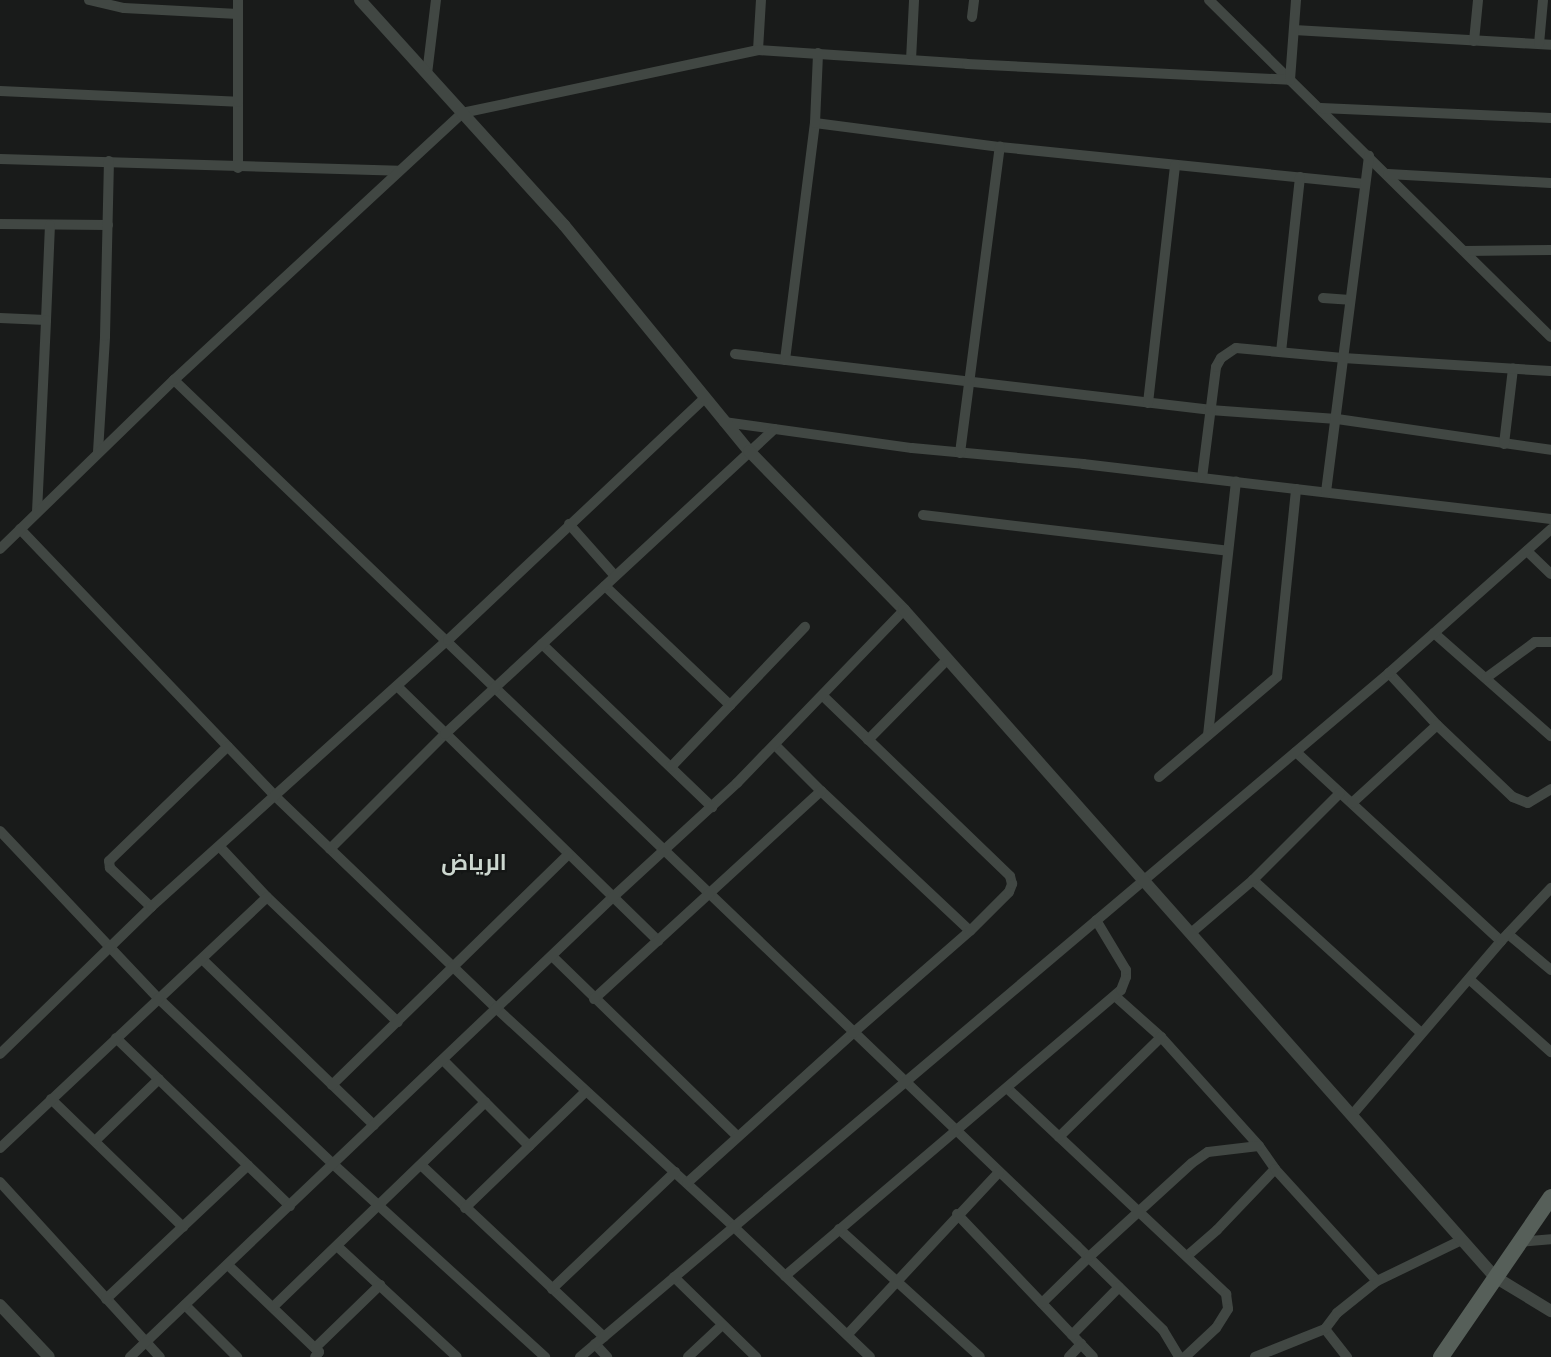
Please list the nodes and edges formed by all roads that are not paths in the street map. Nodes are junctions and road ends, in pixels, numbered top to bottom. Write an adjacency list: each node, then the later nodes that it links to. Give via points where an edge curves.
1 (89, 0): 12 (street, via 124,8)
2 (238, 0): 12 (street)
3 (360, 0): 21 (street)
4 (436, 0): 21 (street)
5 (761, 0): 18 (street)
6 (914, 0): 20 (street)
7 (974, 0): 13 (street)
8 (1296, 0): 14 (street)
9 (1478, 0): 15 (street)
10 (1543, 0): 16 (street)
11 (1212, 2): 22 (street)
12 (238, 14): 24 (street)
13 (972, 17)
14 (1294, 30): 15 (street); 22 (street)
15 (1474, 41): 16 (street)
16 (1539, 44): 17 (street)
17 (1551, 45)
18 (758, 50): 19 (street); 26 (street)
19 (818, 53): 20 (street); 28 (street)
20 (911, 60): 22 (street)
21 (427, 74): 26 (street)
22 (1290, 80): 25 (street)
23 (0, 91): 24 (street)
24 (238, 102): 34 (street)
25 (1321, 108): 27 (street); 30 (street)
26 (462, 113): 35 (street); 58 (street, via 564,225)
27 (1551, 118)
28 (815, 123): 29 (street); 53 (street)
29 (1000, 147): 33 (street); 57 (street)
30 (1369, 156): 36 (street); 39 (street)
31 (0, 159): 32 (street)
32 (109, 161): 34 (street); 42 (street)
33 (1175, 166): 37 (street); 59 (street)
34 (238, 168): 35 (street)
35 (399, 171): 56 (street)
36 (1388, 174): 38 (street); 44 (street)
37 (1300, 177): 39 (street); 50 (street)
38 (1551, 183)
39 (1365, 184): 46 (street)
40 (0, 224): 41 (street)
41 (50, 225): 42 (street); 48 (street)
42 (108, 225): 67 (street)
43 (1551, 250): 44 (street)
44 (1465, 251): 49 (street)
45 (1323, 298): 46 (street)
46 (1350, 300): 52 (street)
47 (0, 318): 48 (street)
48 (46, 320): 73 (street)
49 (1551, 337)
50 (1281, 352): 52 (street); 60 (street, via 1236,348 1227,352 1216,367)
51 (735, 354): 53 (street)
52 (1343, 358): 54 (street); 61 (street)
53 (785, 360): 57 (street)
54 (1513, 369): 55 (street); 64 (street)
55 (1551, 371)
56 (174, 380): 67 (street); 88 (street)
57 (969, 382): 59 (street); 68 (street)
58 (705, 398): 62 (street); 76 (street)
59 (1148, 403): 60 (street)
60 (1210, 410): 61 (street); 69 (street)
61 (1336, 419): 64 (street); 72 (street)
62 (724, 422): 63 (street); 66 (street)
63 (774, 429): 66 (street); 68 (street)
64 (1504, 444): 65 (street)
65 (1551, 450)
66 (749, 451): 83 (street); 85 (street)
67 (98, 452): 73 (street)
68 (960, 453): 69 (street)
69 (1202, 478): 70 (street)
70 (1236, 482): 71 (street); 80 (street)
71 (1296, 489): 72 (street); 100 (street, via 1277,677)
72 (1326, 492): 75 (street)
73 (37, 512): 77 (street)
74 (923, 515): 80 (street)
75 (1551, 519)
76 (569, 524): 83 (street); 88 (street)
77 (20, 529): 79 (street); 104 (street)
78 (1551, 529): 81 (street)
79 (0, 549)
80 (1228, 551): 100 (street)
81 (1527, 551): 82 (street); 87 (street)
82 (1551, 574)
83 (615, 576): 84 (street)
84 (605, 586): 90 (street); 97 (street)
85 (904, 610): 91 (street); 96 (street)
86 (805, 627): 97 (street)
87 (1434, 633): 92 (street); 93 (street)
88 (448, 640): 94 (street); 95 (street)
89 (1551, 642): 93 (street, via 1535,642)
90 (542, 644): 95 (street); 106 (street)
91 (948, 659): 102 (street); 119 (street)
92 (1389, 673): 98 (street); 105 (street)
93 (1486, 678): 101 (street)
94 (397, 686): 99 (street); 111 (street)
95 (495, 687): 99 (street); 117 (street)
96 (824, 696): 102 (street); 103 (street)
97 (730, 705): 106 (street)
98 (1437, 725): 108 (street, via 1513,797 1528,803); 112 (street)
99 (445, 734): 116 (street); 118 (street)
100 (1208, 735): 107 (street)
101 (1551, 736)
102 (868, 740): 127 (street, via 1010,876 1009,892)
103 (776, 745): 109 (street); 113 (street)
104 (228, 746): 111 (street); 125 (street, via 109,861 110,868)
105 (1296, 752): 110 (street); 119 (street)
106 (671, 767): 113 (street)
107 (1159, 777)
108 (1551, 789)
109 (821, 791): 122 (street); 127 (street)
110 (1340, 793): 112 (street); 120 (street)
111 (276, 797): 115 (street); 116 (street)
112 (1352, 803): 129 (street)
113 (712, 807): 117 (street)
114 (0, 831): 131 (street)
115 (220, 847): 123 (street); 125 (street)
116 (330, 849): 134 (street)
117 (666, 850): 122 (street); 124 (street)
118 (568, 855): 124 (street); 134 (street)
119 (1144, 880): 126 (street); 128 (street)
120 (1253, 880): 128 (street); 143 (street)
121 (1551, 888): 129 (street)
122 (711, 893): 130 (street); 142 (street)
123 (267, 897): 133 (street); 141 (street)
124 (612, 898): 130 (street); 132 (street)
125 (152, 907): 131 (street)
126 (1096, 920): 137 (street, via 1126,970 1124,984); 150 (street)
127 (970, 931): 142 (street)
128 (1191, 933): 156 (street)
129 (1505, 937): 135 (street); 136 (street)
130 (658, 941): 139 (street)
131 (111, 950): 138 (street); 147 (street)
132 (552, 956): 139 (street); 140 (street)
133 (202, 959): 138 (street); 151 (street)
134 (454, 968): 140 (street); 141 (street)
135 (1551, 970)
136 (1469, 979): 143 (street); 146 (street)
137 (1115, 996): 144 (street); 152 (street)
138 (158, 998): 145 (street); 165 (street)
139 (594, 999): 159 (street)
140 (496, 1008): 148 (street); 153 (street)
141 (398, 1022): 151 (street)
142 (853, 1033): 150 (street); 159 (street)
143 (1421, 1033): 156 (street)
144 (1161, 1037): 160 (street); 163 (street)
145 (116, 1038): 149 (street); 154 (street)
146 (1551, 1052)
147 (0, 1054)
148 (443, 1059): 155 (street); 157 (street)
149 (159, 1079): 161 (street); 166 (street)
150 (905, 1082): 158 (street); 180 (street)
151 (332, 1085): 157 (street)
152 (1007, 1088): 158 (street); 160 (street)
153 (586, 1091): 162 (street); 169 (street)
154 (51, 1099): 161 (street); 164 (street)
155 (485, 1102): 162 (street); 167 (street)
156 (1352, 1115): 183 (street)
157 (374, 1125): 165 (street)
158 (956, 1131): 170 (street); 181 (street)
159 (737, 1136): 172 (street)
160 (1059, 1137): 177 (street)
161 (95, 1142): 179 (street)
162 (529, 1146): 176 (street)
163 (1259, 1146): 168 (street); 177 (street, via 1208,1152)
164 (0, 1148)
165 (333, 1164): 174 (street); 175 (street)
166 (248, 1165): 174 (street); 179 (street)
167 (421, 1165): 175 (street); 176 (street)
168 (1275, 1169): 186 (street); 193 (street)
169 (675, 1172): 172 (street); 196 (street)
170 (999, 1172): 178 (street); 187 (street)
171 (0, 1182): 197 (street)
172 (687, 1183): 180 (street)
173 (1551, 1197): 184 (main road)
174 (290, 1206): 188 (street)
175 (379, 1206): 185 (street); 216 (street)
176 (465, 1208): 196 (street)
177 (1139, 1211): 186 (street); 187 (street)
178 (957, 1215): 192 (street); 198 (street)
179 (183, 1227): 197 (street)
180 (734, 1227): 189 (street); 190 (street)
181 (839, 1229): 190 (street); 192 (street)
182 (1551, 1239): 184 (street)
183 (1462, 1240): 191 (street); 193 (street)
184 (1519, 1242): 191 (main road)
185 (337, 1246): 194 (street); 200 (street)
186 (1187, 1256): 226 (street, via 1226,1294 1228,1309 1216,1328)
187 (1089, 1257): 195 (street); 198 (street)
188 (228, 1265): 199 (street); 200 (street)
189 (674, 1276): 203 (street); 207 (street)
190 (785, 1276): 205 (street)
191 (1495, 1277): 202 (street); 229 (main road)
192 (897, 1281): 205 (street); 222 (street)
193 (1377, 1281): 204 (street, via 1337,1313)
194 (380, 1285): 210 (street); 215 (street)
195 (1119, 1287): 206 (street); 225 (street, via 1163,1330)
196 (552, 1289): 207 (street)
197 (106, 1299): 208 (street)
198 (1042, 1303): 206 (street)
199 (185, 1305): 208 (street); 214 (street)
200 (273, 1307): 210 (street)
201 (2, 1310): 211 (street)
202 (1551, 1311)
203 (722, 1325): 219 (street); 220 (street)
204 (1325, 1329): 227 (street); 228 (street)
205 (848, 1334): 221 (street)
206 (1072, 1335): 209 (street)
207 (599, 1340): 217 (street); 218 (street)
208 (145, 1342): 212 (street); 213 (street)
209 (1081, 1344): 223 (street); 224 (street)
210 (315, 1352)
211 (43, 1355)
212 (130, 1357)
213 (160, 1357)
214 (237, 1357)
215 (457, 1357)
216 (545, 1357)
217 (580, 1357)
218 (607, 1357)
219 (688, 1357)
220 (756, 1357)
221 (870, 1357)
222 (980, 1357)
223 (1069, 1357)
224 (1093, 1357)
225 (1179, 1357)
226 (1185, 1357)
227 (1255, 1357)
228 (1347, 1357)
229 (1441, 1357)

